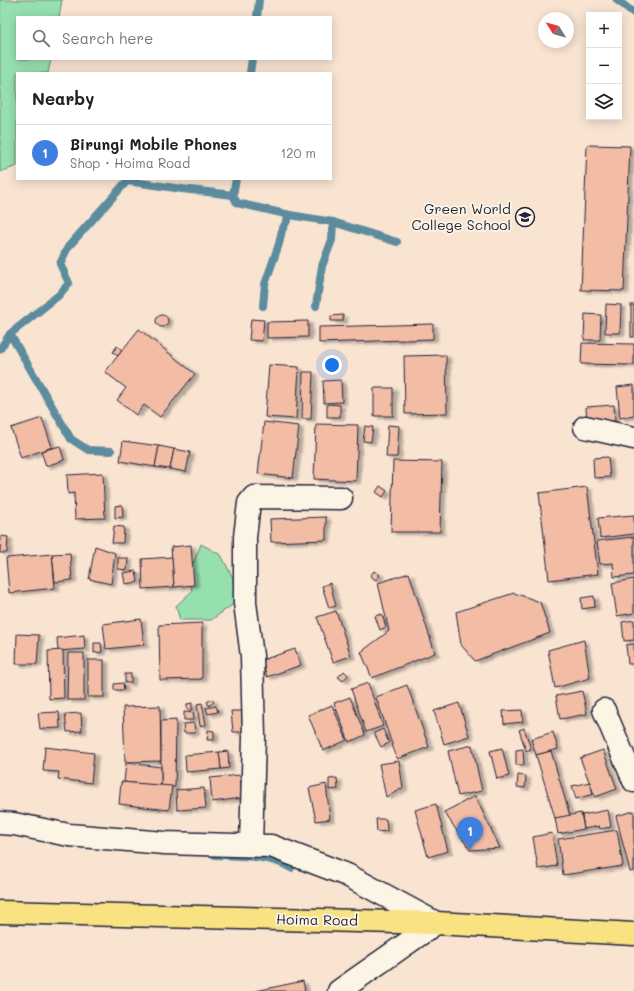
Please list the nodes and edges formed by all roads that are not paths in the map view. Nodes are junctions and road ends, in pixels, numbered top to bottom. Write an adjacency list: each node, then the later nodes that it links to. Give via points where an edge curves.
1 (585, 427): 2 (street)
2 (634, 438)
3 (341, 498): 7 (street, via 254,496 249,503 245,537 245,595 252,656 254,737)
4 (604, 710): 5 (street)
5 (634, 781)
6 (0, 823): 7 (street, via 69,835 164,843)
7 (251, 845): 9 (street, via 271,846 347,875)
8 (0, 912): 9 (main road, Hoima Road)
9 (436, 923): 10 (main road, Hoima Road); 11 (street)
10 (634, 934)
11 (339, 991)

